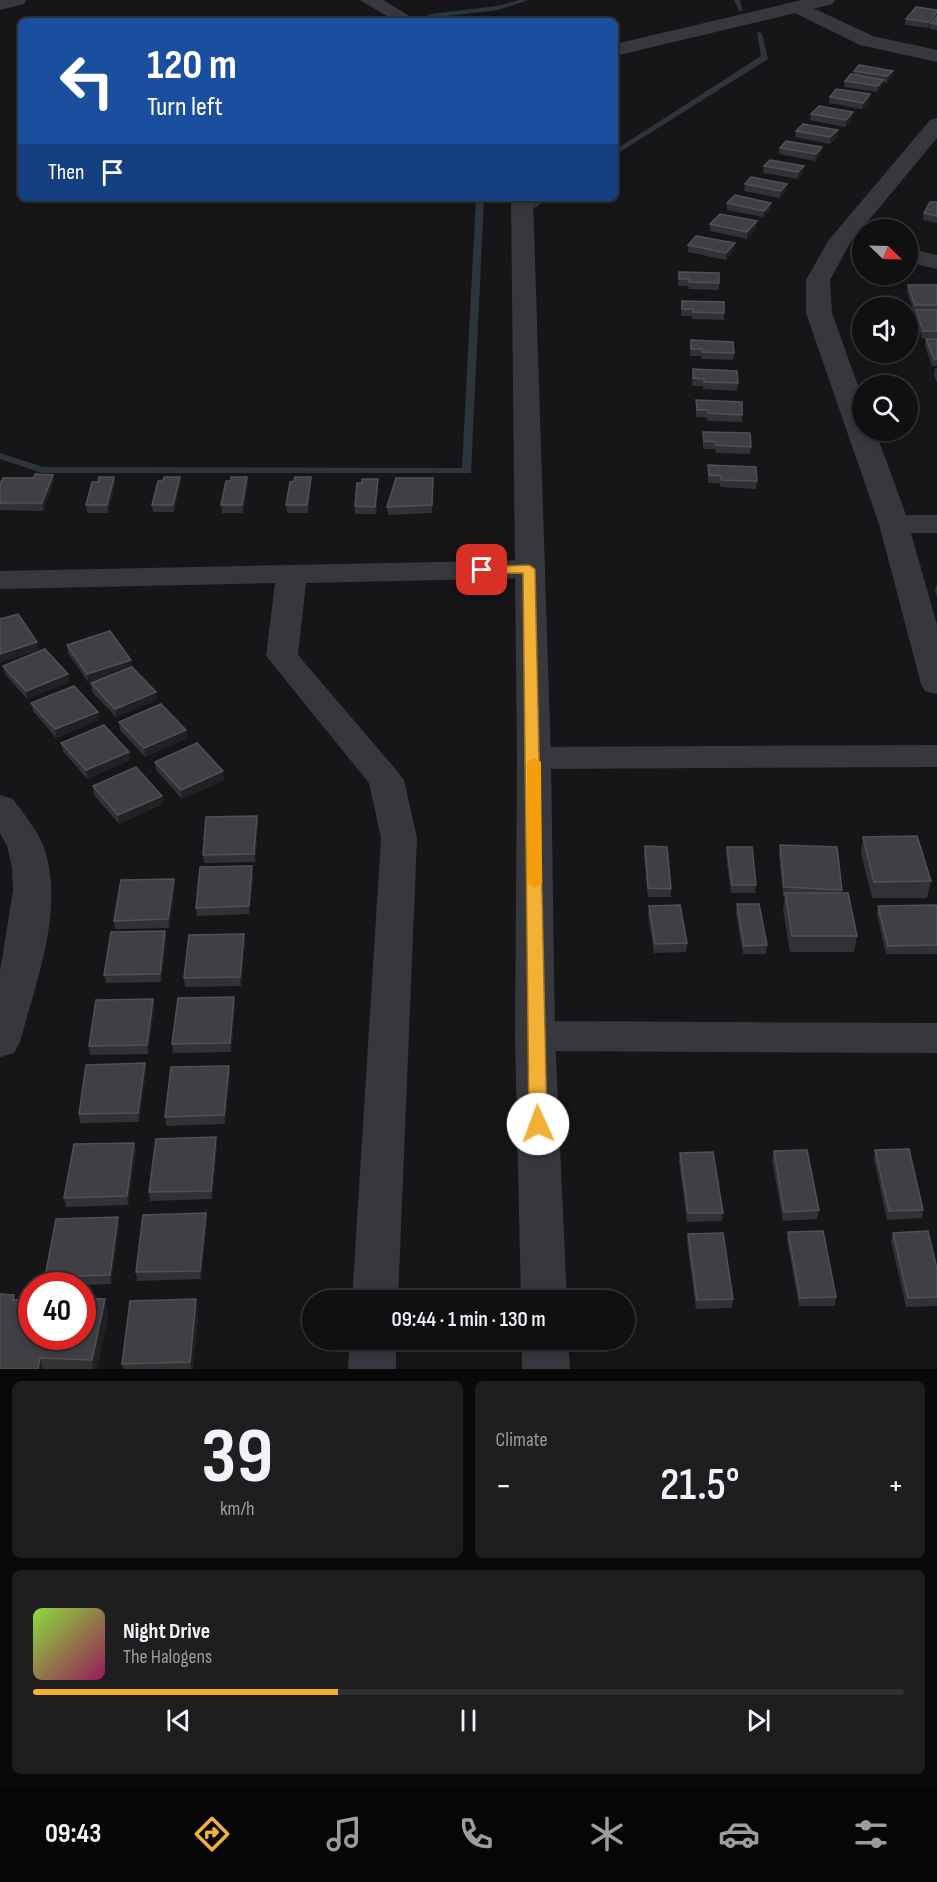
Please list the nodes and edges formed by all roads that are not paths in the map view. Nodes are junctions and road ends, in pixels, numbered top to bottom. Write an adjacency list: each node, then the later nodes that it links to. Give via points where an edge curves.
1 (16, 0): 4 (street)
2 (369, 0): 6 (street)
3 (826, 0): 5 (street)
4 (0, 4)
5 (798, 7): 7 (street); 8 (street, via 867,41)
6 (403, 18)
7 (618, 49)
8 (937, 56)
9 (937, 124): 10 (street)
10 (928, 147): 12 (street)
11 (522, 201): 17 (street)
12 (851, 243): 15 (street, via 818,280 819,313)
13 (918, 257): 14 (street)
14 (937, 261)
15 (894, 524): 16 (street); 20 (street)
16 (937, 524)
17 (529, 569): 18 (street); 22 (street)
18 (291, 575): 19 (street); 27 (street, via 282,656 386,780 399,838)
19 (0, 580)
20 (937, 684)
21 (937, 756): 22 (street)
22 (534, 758): 24 (street)
23 (0, 807): 26 (street, via 25,846 33,896 26,941)
24 (535, 1036): 25 (street); 28 (street)
25 (937, 1038)
26 (0, 1042)
27 (376, 1290)
28 (544, 1290)
29 (373, 1350): 31 (street)
30 (545, 1350): 32 (street)
31 (372, 1369)
32 (546, 1369)

